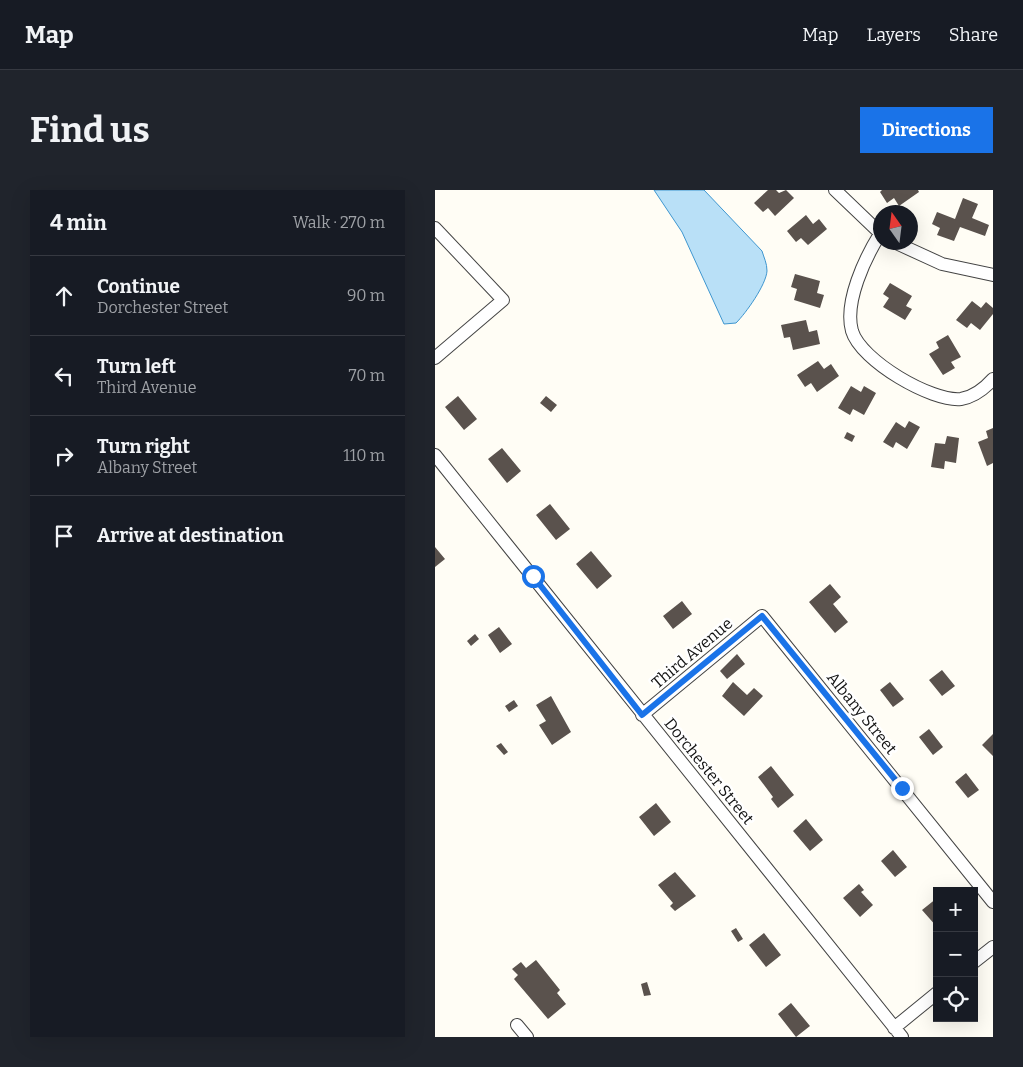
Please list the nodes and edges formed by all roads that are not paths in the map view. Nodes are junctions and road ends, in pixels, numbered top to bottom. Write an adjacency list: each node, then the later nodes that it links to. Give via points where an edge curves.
1 (835, 190): 2 (street)
2 (873, 227)
3 (435, 228): 7 (street, via 503,300)
4 (873, 248): 8 (street, via 853,301 851,326 858,342 879,364 944,398 967,398)
5 (911, 250): 6 (street, via 942,264)
6 (993, 275)
7 (435, 358)
8 (993, 379)
9 (435, 455): 11 (street, Dorchester Street)
10 (762, 616): 11 (street, Third Avenue); 12 (street, Albany Street)
11 (642, 715): 17 (street, Dorchester Street)
12 (993, 902)
13 (993, 946): 14 (street)
14 (978, 959)
15 (933, 997): 17 (street)
16 (517, 1025): 18 (street)
17 (898, 1032)
18 (527, 1037)

